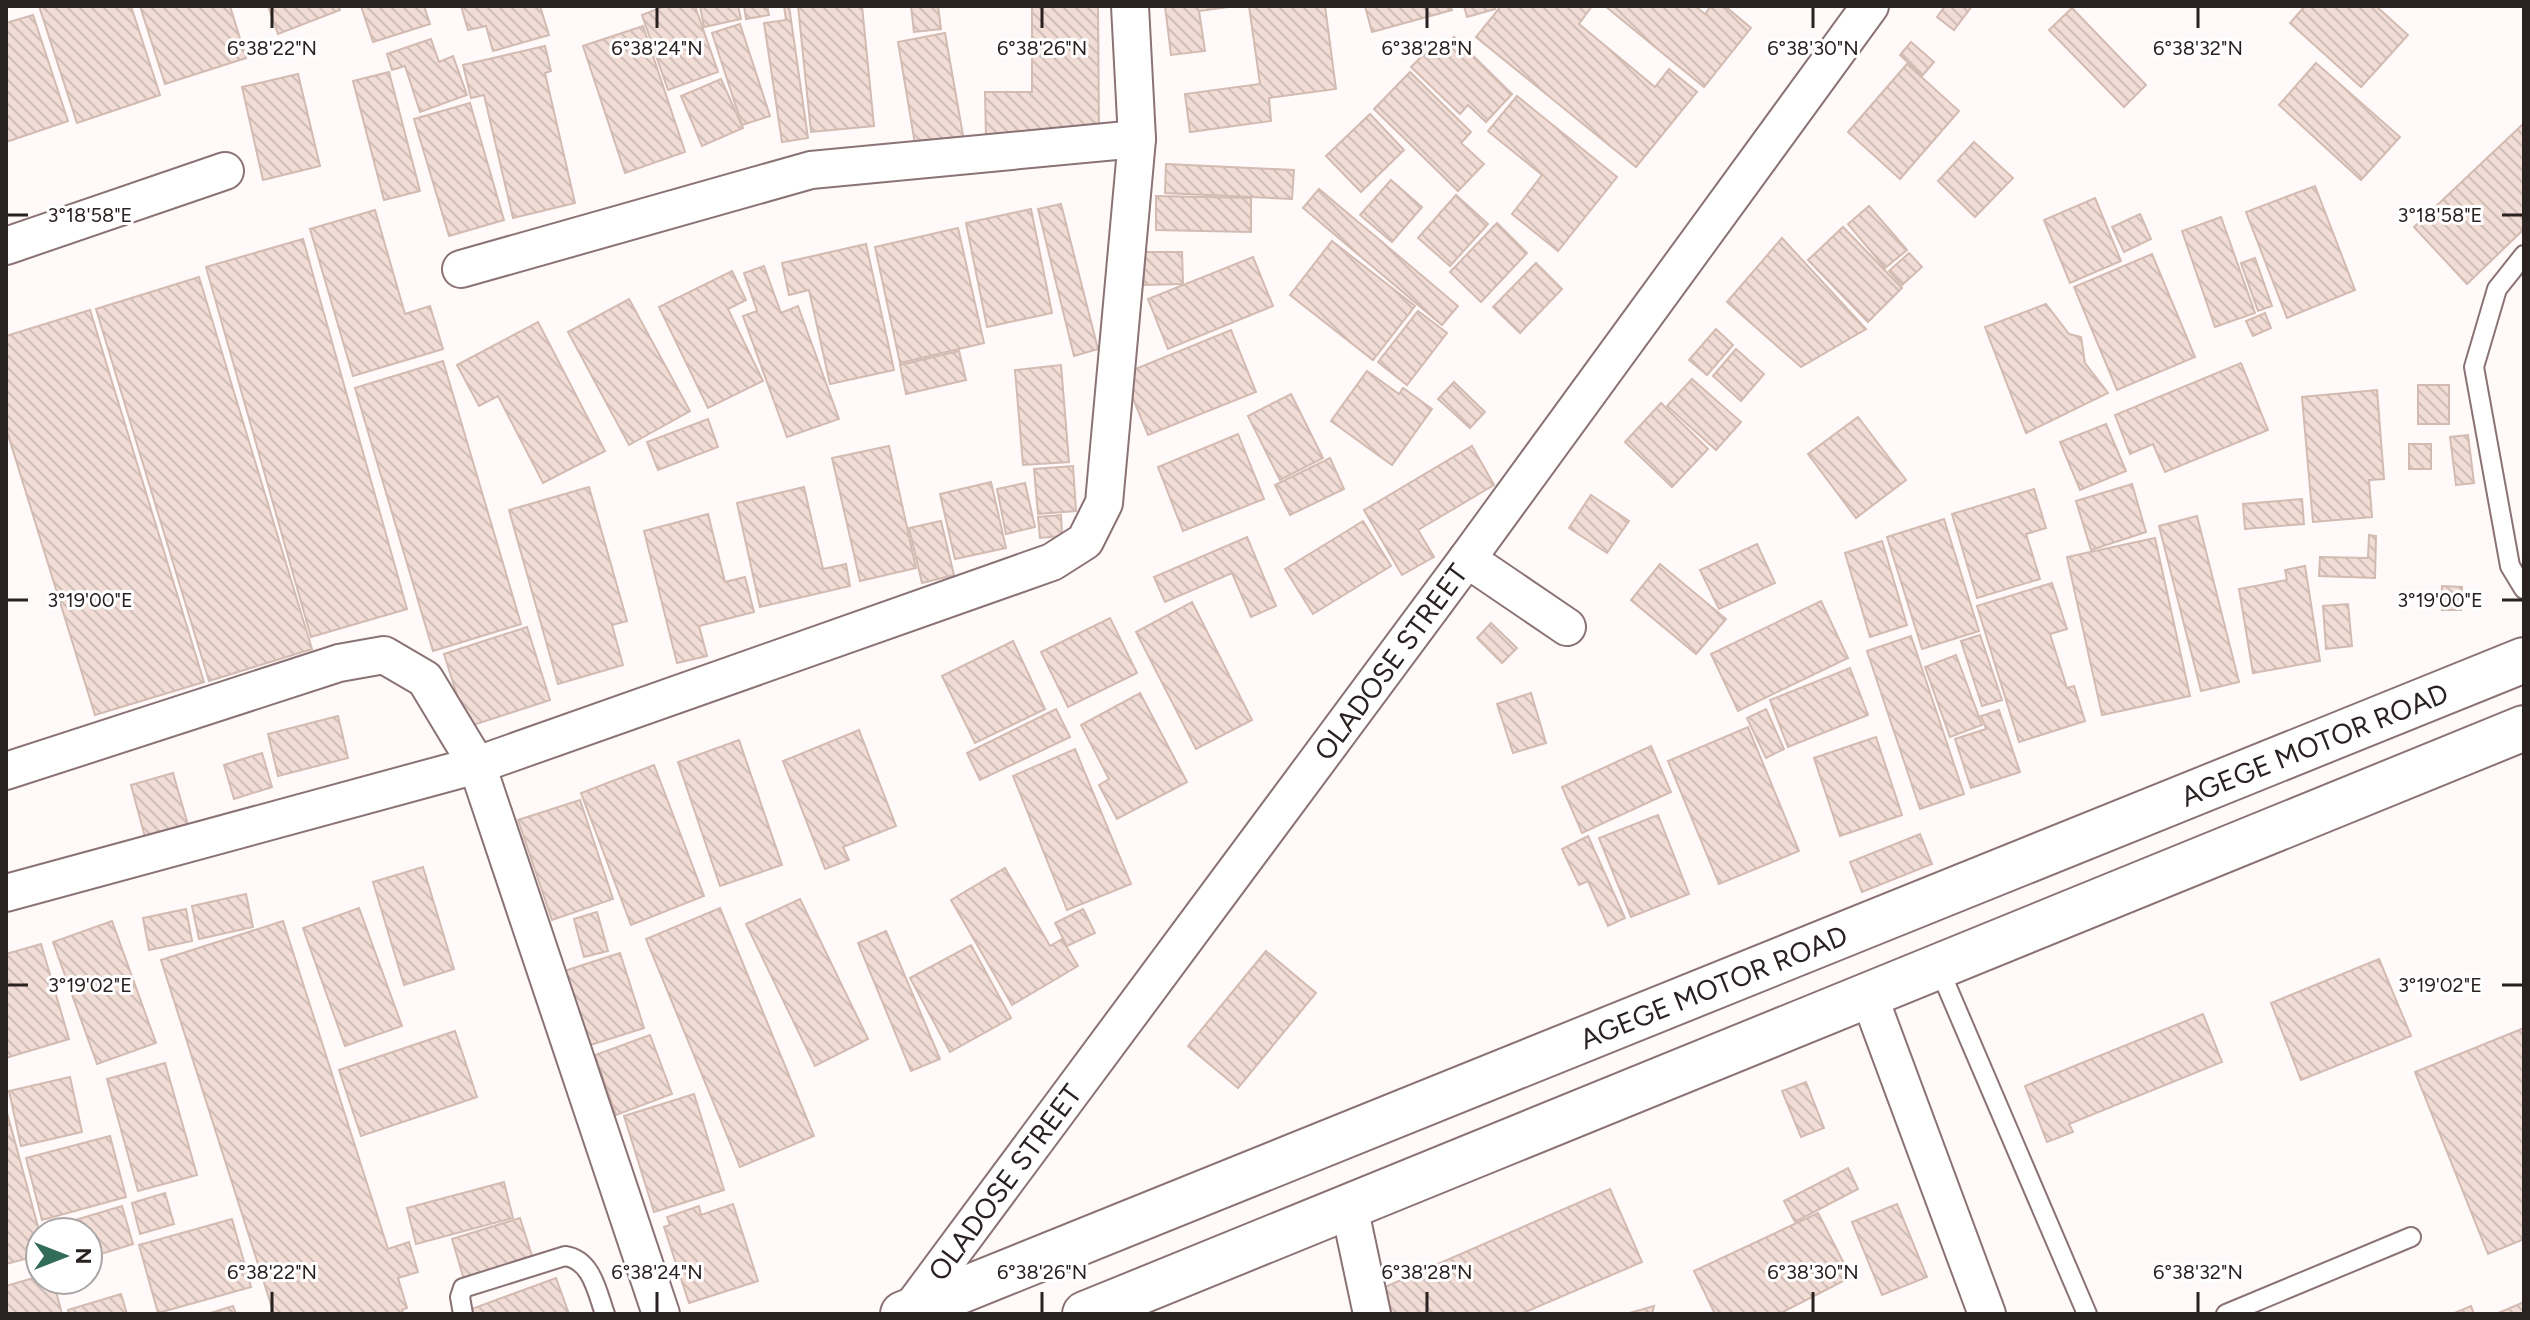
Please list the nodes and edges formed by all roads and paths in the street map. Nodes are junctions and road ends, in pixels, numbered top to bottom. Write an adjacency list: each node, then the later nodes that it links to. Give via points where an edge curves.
1 (1130, 6): 3 (street)
2 (1870, 6): 8 (street, OLADOSE STREET)
3 (1137, 139): 7 (street, via 811,170); 13 (street, via 1104,503 1085,541 1052,562)
4 (225, 171): 5 (street)
5 (6, 246)
6 (2524, 255): 9 (lane, via 2497,289 2474,367 2510,566)
7 (461, 269)
8 (1467, 559): 10 (street); 20 (street, OLADOSE STREET)
9 (2524, 589)
10 (1567, 627)
11 (2524, 660): 20 (main road, AGEGE MOTOR ROAD)
12 (2524, 728): 16 (main road)
13 (477, 765): 14 (street, via 425,679 384,655 339,663); 15 (street); 23 (street)
14 (6, 771)
15 (6, 893)
16 (1938, 966): 17 (main road); 27 (lane)
17 (1869, 996): 18 (main road); 26 (street)
18 (1349, 1206): 24 (main road); 25 (street)
19 (2411, 1237): 28 (lane)
20 (906, 1313)
21 (463, 1314): 22 (lane, via 463,1288 565,1256 588,1269)
22 (605, 1314)
23 (661, 1314)
24 (1085, 1314)
25 (1372, 1314)
26 (1987, 1314)
27 (2087, 1314)
28 (2226, 1314)

